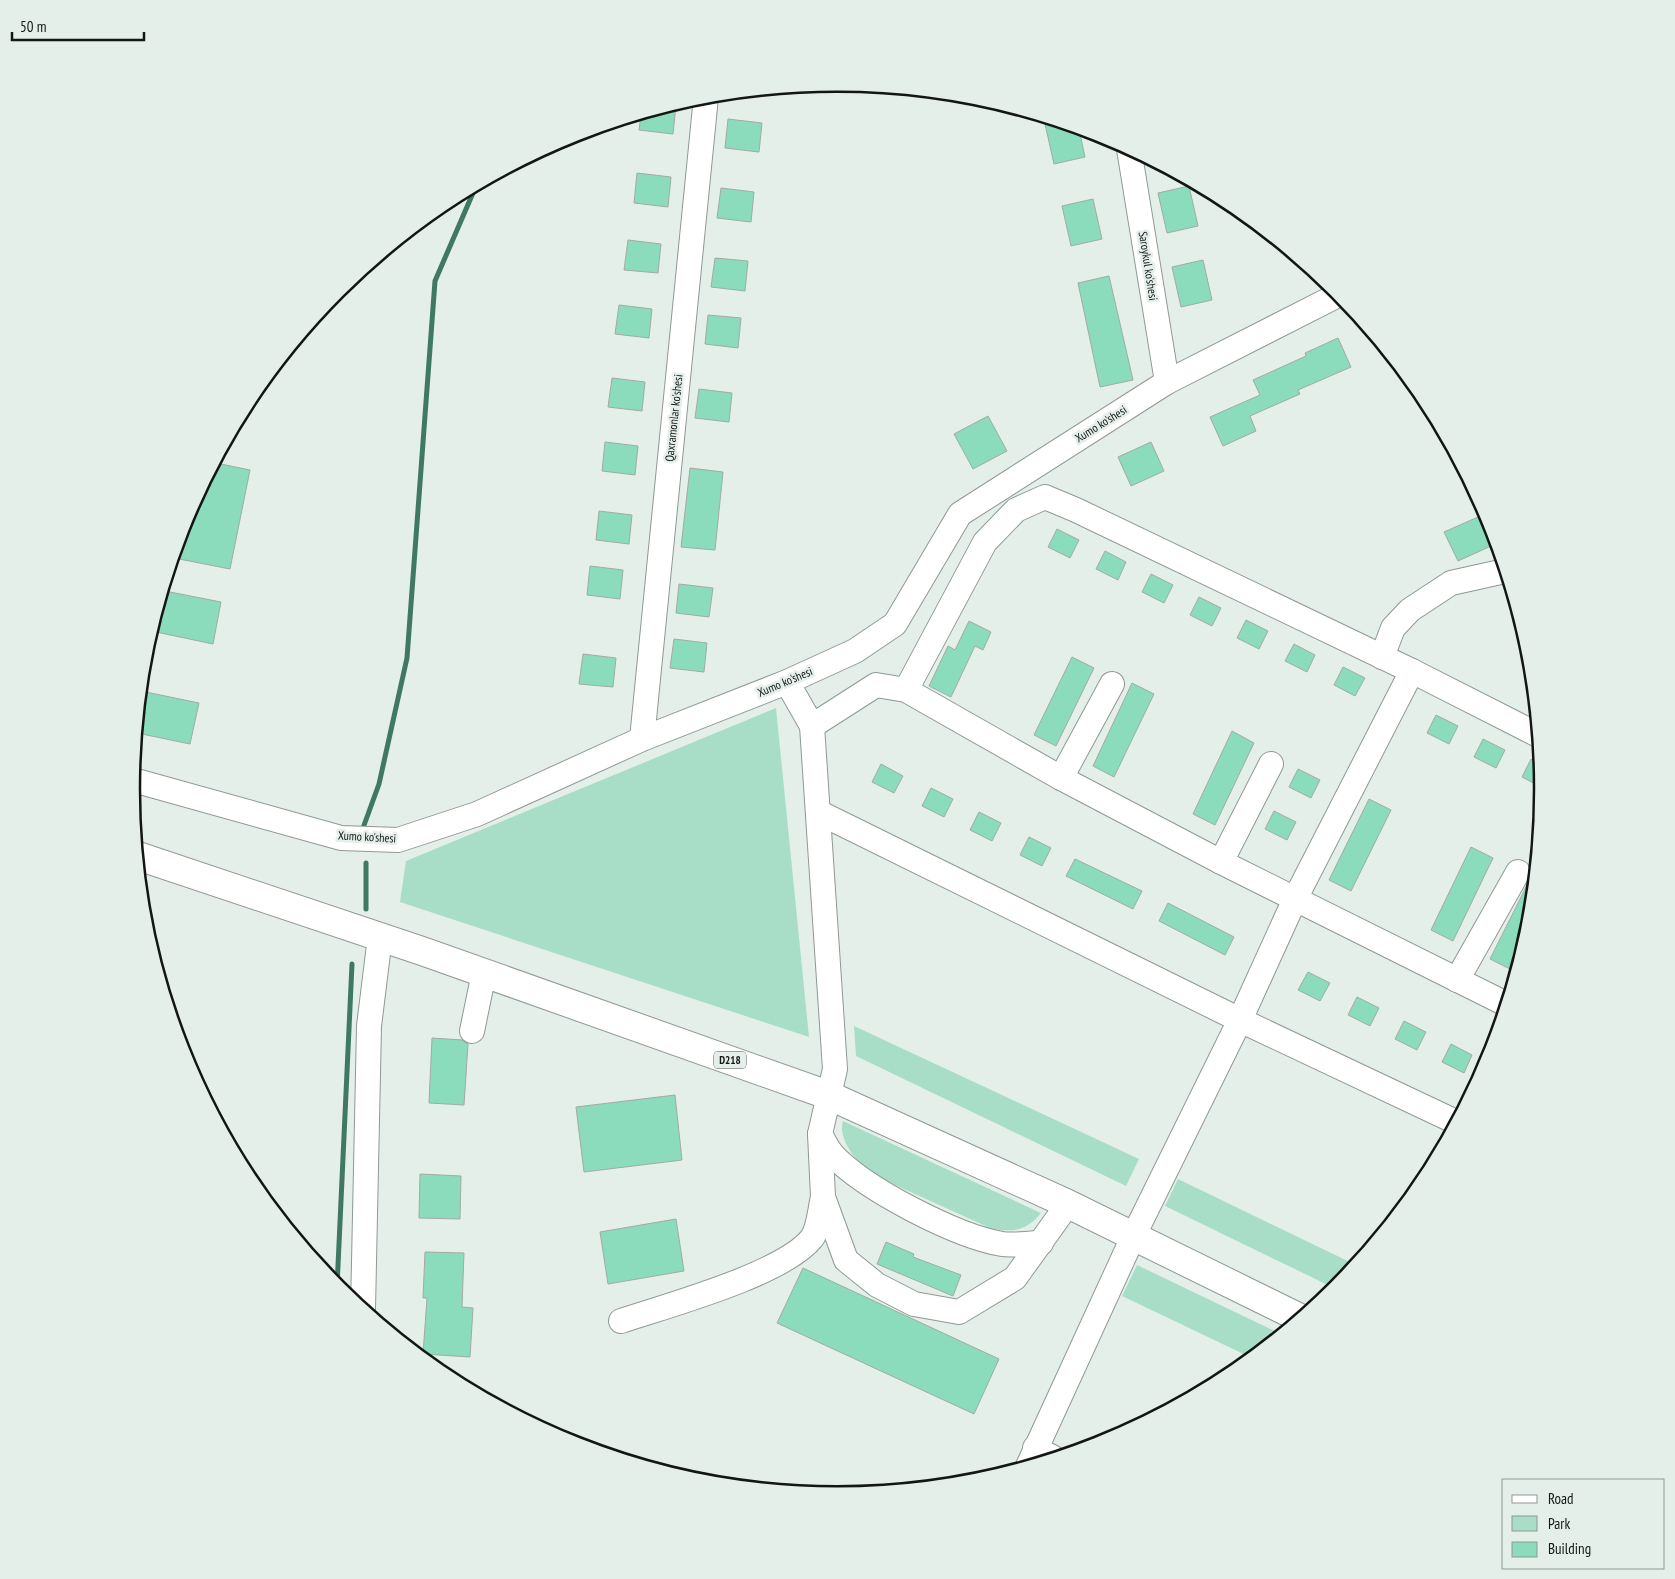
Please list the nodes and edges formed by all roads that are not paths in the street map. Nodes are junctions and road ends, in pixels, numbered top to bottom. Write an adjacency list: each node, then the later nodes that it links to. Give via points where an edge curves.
1 (705, 105): 13 (street, Qaxramonlar ko'shesi)
2 (1130, 157): 4 (street, Saroykul ko'shesi)
3 (1331, 298): 4 (street, Xumo ko'shesi)
4 (1167, 382): 8 (street, Xumo ko'shesi, via 960,514 895,624 855,651)
5 (1500, 572): 6 (street, via 1451,584 1410,610 1392,628)
6 (1382, 657): 7 (street); 10 (street, via 1045,497 1016,510 984,542)
7 (1412, 671): 12 (street); 21 (street)
8 (787, 682): 11 (street); 13 (street, Xumo ko'shesi)
9 (1112, 684): 15 (street)
10 (906, 690): 11 (street, via 876,685); 15 (street)
11 (812, 726): 17 (street)
12 (1532, 732)
13 (642, 739): 16 (street, Xumo ko'shesi, via 477,814 398,840 341,838)
14 (1271, 764): 19 (street)
15 (1061, 778): 19 (street)
16 (140, 782)
17 (818, 812): 26 (street); 28 (street, via 835,1069)
18 (144, 858): 22 (main road, D218)
19 (1221, 862): 21 (street)
20 (1518, 872): 24 (street)
21 (1295, 900): 24 (street); 26 (street)
22 (380, 938): 23 (main road, D218); 35 (street, via 369,1026)
23 (484, 973): 27 (street); 28 (main road, D218)
24 (1457, 980): 25 (street)
25 (1502, 1002)
26 (1240, 1020): 29 (street); 33 (street)
27 (472, 1031)
28 (828, 1095): 30 (street); 32 (main road, D218)
29 (1451, 1120)
30 (820, 1134): 31 (street); 34 (street, via 832,1154 875,1189 920,1212 970,1236 1005,1244)
31 (823, 1198): 34 (street, via 846,1260 877,1285 914,1304 959,1312 1015,1278); 37 (street, via 813,1236 798,1251 743,1280)
32 (1068, 1204): 33 (main road, D218); 34 (street)
33 (1133, 1237): 36 (main road, D218); 38 (street)
34 (1040, 1243)
35 (363, 1300)
36 (1295, 1316)
37 (621, 1321)
38 (1039, 1457)

